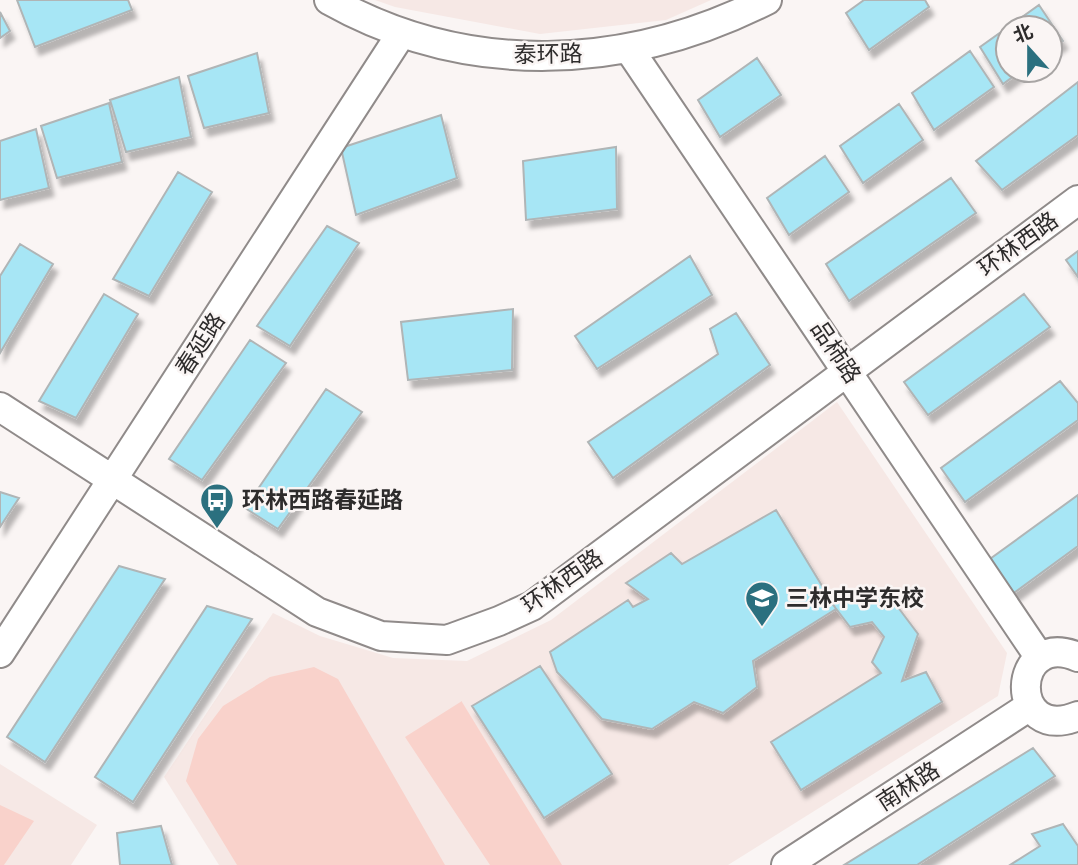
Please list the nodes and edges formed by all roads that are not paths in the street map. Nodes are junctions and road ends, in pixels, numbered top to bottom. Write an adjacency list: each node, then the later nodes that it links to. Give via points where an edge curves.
1 (330, 0): 3 (street, 泰环路)
2 (767, 0): 4 (street, 泰环路, via 679,37)
3 (401, 34): 4 (street, 泰环路, via 504,55 559,56); 8 (street, 春延路)
4 (629, 49): 6 (street, 品柿路)
5 (1078, 200): 6 (street, 环林西路)
6 (847, 370): 8 (street, 环林西路, via 532,606 447,639 381,636 317,612); 10 (street, 品柿路)
7 (0, 407): 8 (street, 环林西路)
8 (112, 480): 9 (street, 春延路)
9 (0, 653)
10 (1040, 657): 11 (street, via 1065,652); 12 (street, via 1025,680)
11 (1078, 657)
12 (1030, 706): 13 (street, via 1053,721); 14 (street, 南林路)
13 (1078, 716)
14 (786, 865)

